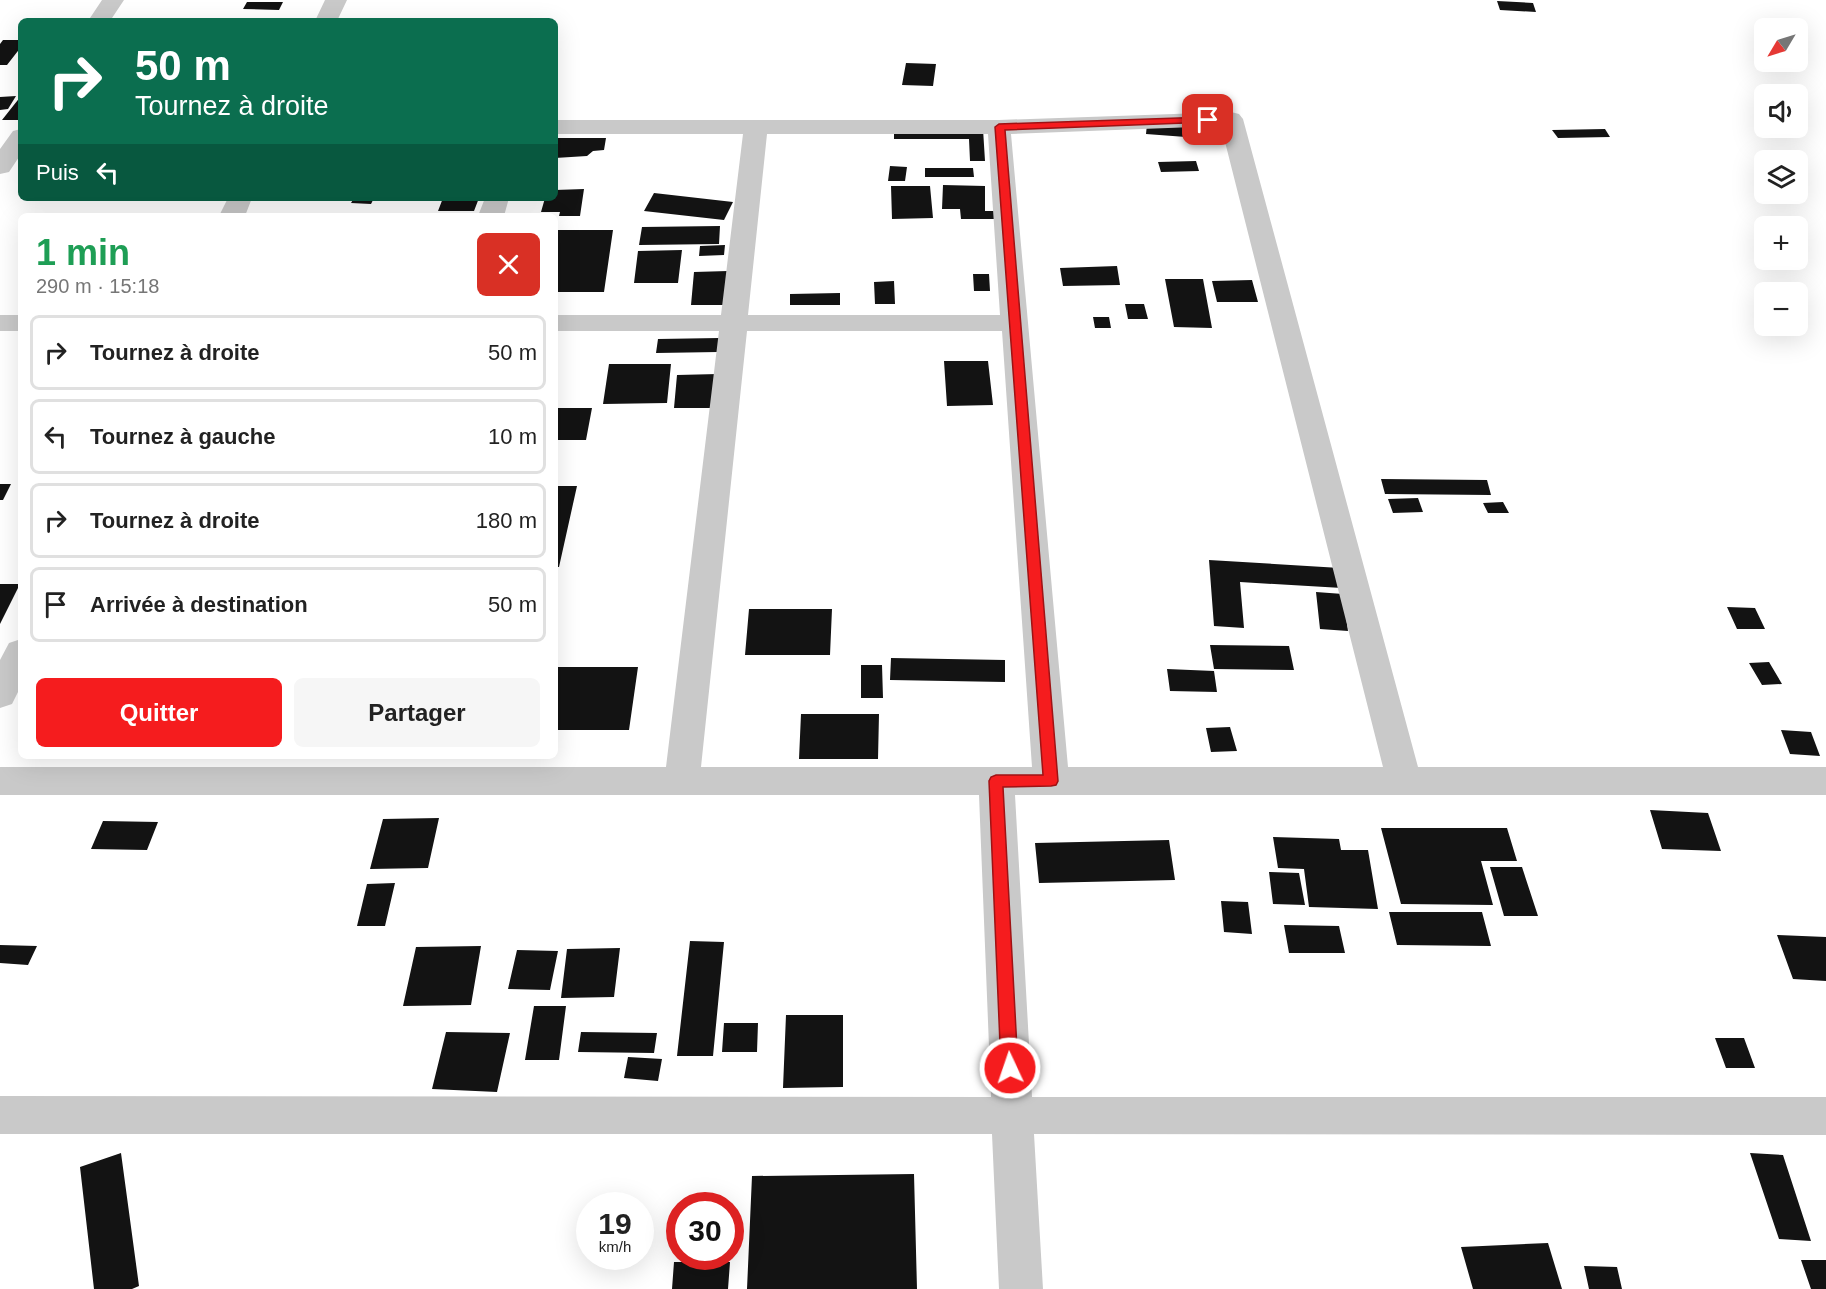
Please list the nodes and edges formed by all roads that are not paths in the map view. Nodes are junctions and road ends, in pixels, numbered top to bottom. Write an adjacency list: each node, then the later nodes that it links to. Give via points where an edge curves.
1 (113, 0): 3 (street)
2 (336, 0): 4 (street)
3 (101, 18)
4 (327, 18)
5 (558, 127): 6 (street)
6 (756, 127): 7 (street); 13 (street)
7 (999, 127): 14 (street); 22 (street, via 1231,120)
8 (18, 140): 9 (street)
9 (0, 167)
10 (0, 323): 11 (street)
11 (18, 323)
12 (558, 323): 13 (street)
13 (734, 323): 14 (street); 19 (street)
14 (1015, 323): 21 (street)
15 (18, 657): 16 (street)
16 (0, 695)
17 (328, 768): 18 (street); 19 (street)
18 (0, 781)
19 (682, 781): 20 (street)
20 (996, 781): 21 (street); 25 (street)
21 (1051, 781): 22 (street)
22 (1404, 781): 23 (street)
23 (1826, 781)
24 (0, 1115): 25 (street)
25 (1012, 1116): 26 (street); 27 (street)
26 (1826, 1116)
27 (1021, 1289)

